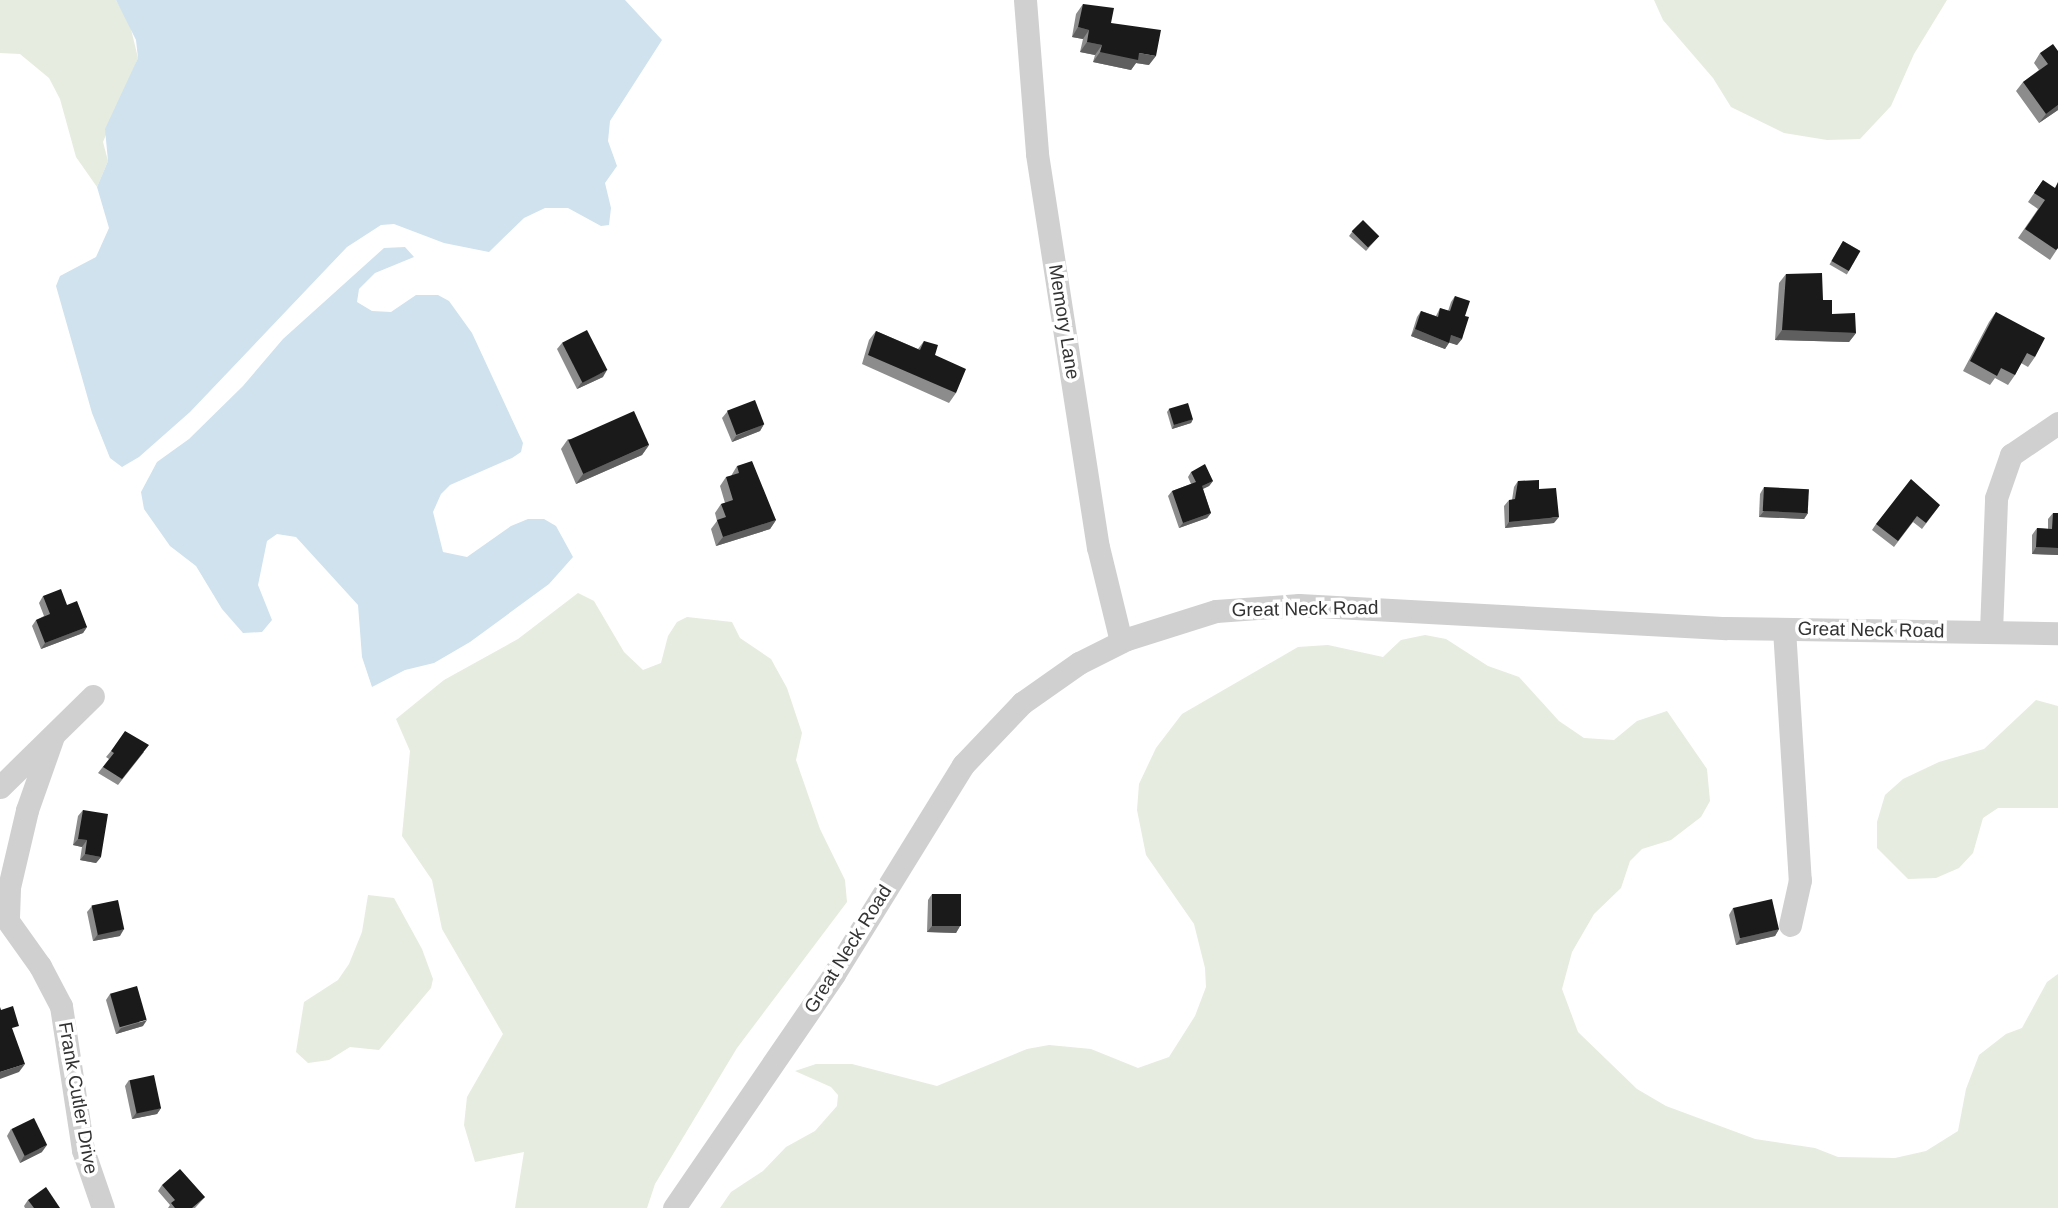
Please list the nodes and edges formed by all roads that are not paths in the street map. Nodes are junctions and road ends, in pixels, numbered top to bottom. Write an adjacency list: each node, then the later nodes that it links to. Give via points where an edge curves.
1 (1025, 0): 6 (street, Memory Lane, via 1025,43 1039,167 1098,547)
2 (2058, 423): 4 (street, via 2011,456 1996,498)
3 (1784, 629): 4 (street, Great Neck Road); 6 (street, Great Neck Road, via 1283,605 1199,614); 11 (street, via 1800,880)
4 (1991, 631): 5 (street, Great Neck Road)
5 (2058, 633)
6 (1121, 641): 13 (street, Great Neck Road, via 1079,663 1022,703 964,765 840,965)
7 (93, 696): 8 (street)
8 (53, 736): 9 (street); 10 (street, Frank Cutler Drive, via 27,810)
9 (0, 787)
10 (4, 914): 12 (street, Frank Cutler Drive, via 61,1006 83,1150)
11 (1790, 925)
12 (103, 1208)
13 (674, 1208)

